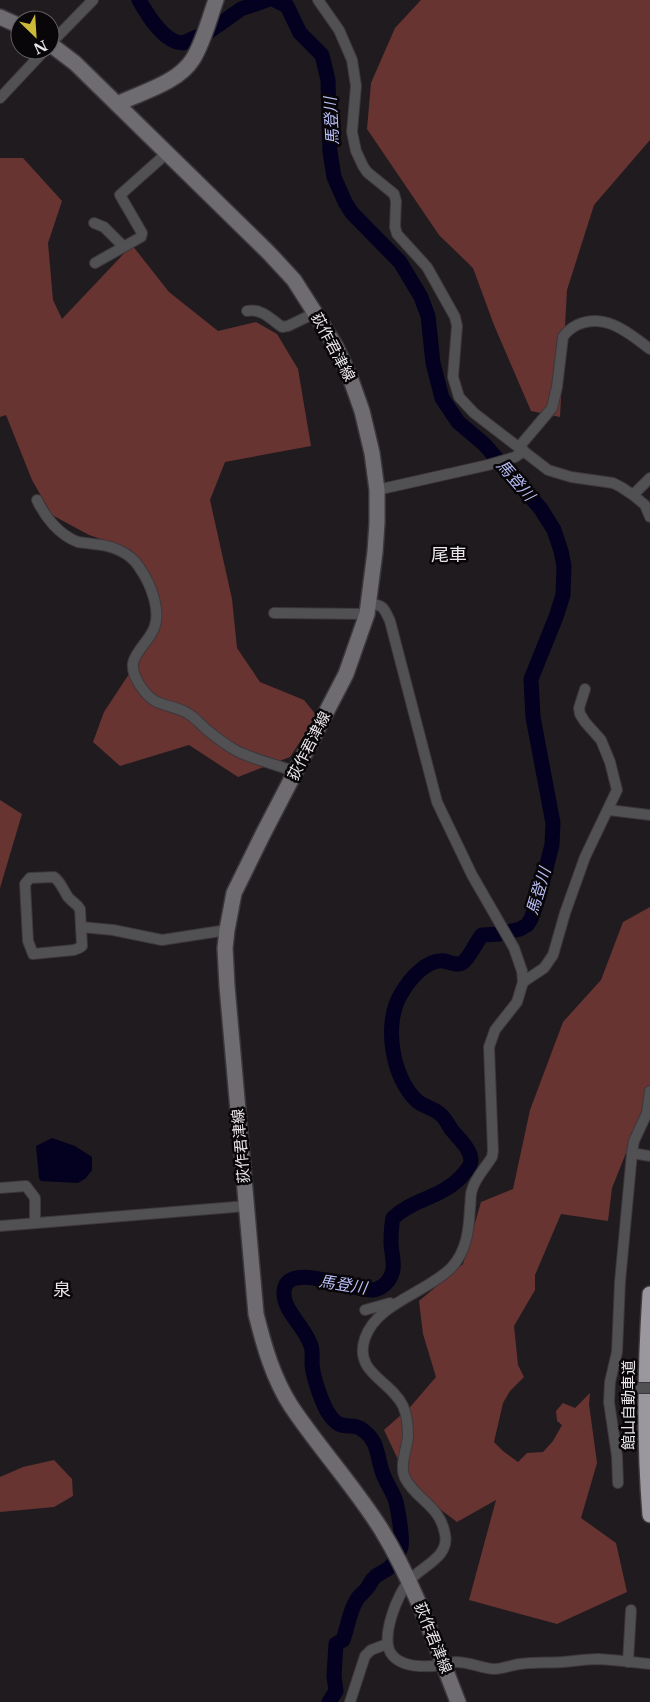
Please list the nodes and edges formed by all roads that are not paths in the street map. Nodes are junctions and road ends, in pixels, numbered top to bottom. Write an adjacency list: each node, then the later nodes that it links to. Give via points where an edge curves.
1 (93, 0): 4 (street)
2 (318, 0): 16 (street, via 339,30 352,60 356,86 352,132 362,166 394,194 397,234 427,266 457,324 453,377 459,397)
3 (214, 4): 8 (main road, via 193,59 179,75)
4 (60, 34)
5 (60, 52): 8 (main road, 荻作君津線)
6 (36, 60): 7 (street)
7 (0, 98)
8 (117, 104): 9 (main road, 荻作君津線)
9 (167, 153): 11 (street, via 120,196 142,235); 14 (main road, 荻作君津線, via 268,252 294,280)
10 (94, 223): 11 (street, via 104,227)
11 (123, 246): 12 (street)
12 (95, 263)
13 (247, 311): 14 (street, via 259,311 282,327)
14 (315, 312): 18 (main road, 荻作君津線, via 336,347 362,411)
15 (650, 349): 16 (street, via 634,335 602,320 582,322 567,331 562,337 552,408)
16 (519, 452): 18 (street, via 488,465); 19 (street, via 553,472 613,483)
17 (650, 478): 19 (street)
18 (377, 490): 23 (main road, 荻作君津線, via 375,552)
19 (633, 495): 21 (street)
20 (37, 500): 26 (street, via 49,522 69,536 79,542 116,548 139,565 155,602 153,632 133,662 138,682 145,691 155,700 188,714 238,752)
21 (648, 505): 22 (street)
22 (650, 517)
23 (367, 609): 24 (street); 26 (main road, 荻作君津線, via 346,674); 31 (street, via 378,604 384,608 390,621 438,802 472,875 514,948)
24 (274, 613)
25 (586, 689): 27 (street, via 580,714 601,740 617,790)
26 (296, 772): 30 (main road, 荻作君津線, via 238,885)
27 (609, 810): 28 (street); 31 (street, via 591,841 553,955 544,968)
28 (650, 815)
29 (81, 927): 29 (street, via 82,946 79,948 34,954 28,941 27,880 54,877 58,880 67,896 79,906); 30 (street, via 162,940)
30 (227, 930): 36 (main road, 荻作君津線, via 227,986)
31 (523, 982): 40 (street, via 517,1002 495,1030 488,1047 494,1145 492,1156 472,1190 469,1234 458,1259 449,1269)
32 (650, 1091): 33 (street, via 646,1114)
33 (632, 1153): 34 (street); 42 (street, via 617,1352)
34 (647, 1156)
35 (0, 1188): 37 (street, via 26,1186 35,1198)
36 (247, 1206): 37 (street); 46 (main road, 荻作君津線, via 256,1314 267,1356 290,1405 379,1527)
37 (35, 1223): 38 (street)
38 (0, 1226)
39 (650, 1294): 45 (highway, 館山自動車道, via 645,1401)
40 (395, 1305): 41 (street, via 390,1302); 46 (street, via 373,1323 365,1338 364,1361 403,1406 408,1435 403,1472 406,1480 439,1516 446,1534 442,1552)
41 (365, 1310)
42 (610, 1388): 43 (street, bridge); 44 (street, via 608,1402)
43 (650, 1388)
44 (618, 1483)
45 (650, 1515)
46 (408, 1577): 48 (street, via 393,1613); 51 (main road, 荻作君津線)
47 (631, 1610): 49 (street)
48 (387, 1644): 51 (street, via 393,1656 404,1663); 52 (street, via 365,1656)
49 (628, 1662): 50 (street); 51 (street, via 596,1659 522,1663 495,1669 468,1662)
50 (650, 1664)
51 (444, 1665): 53 (main road, 荻作君津線)
52 (350, 1702)
53 (458, 1702)

